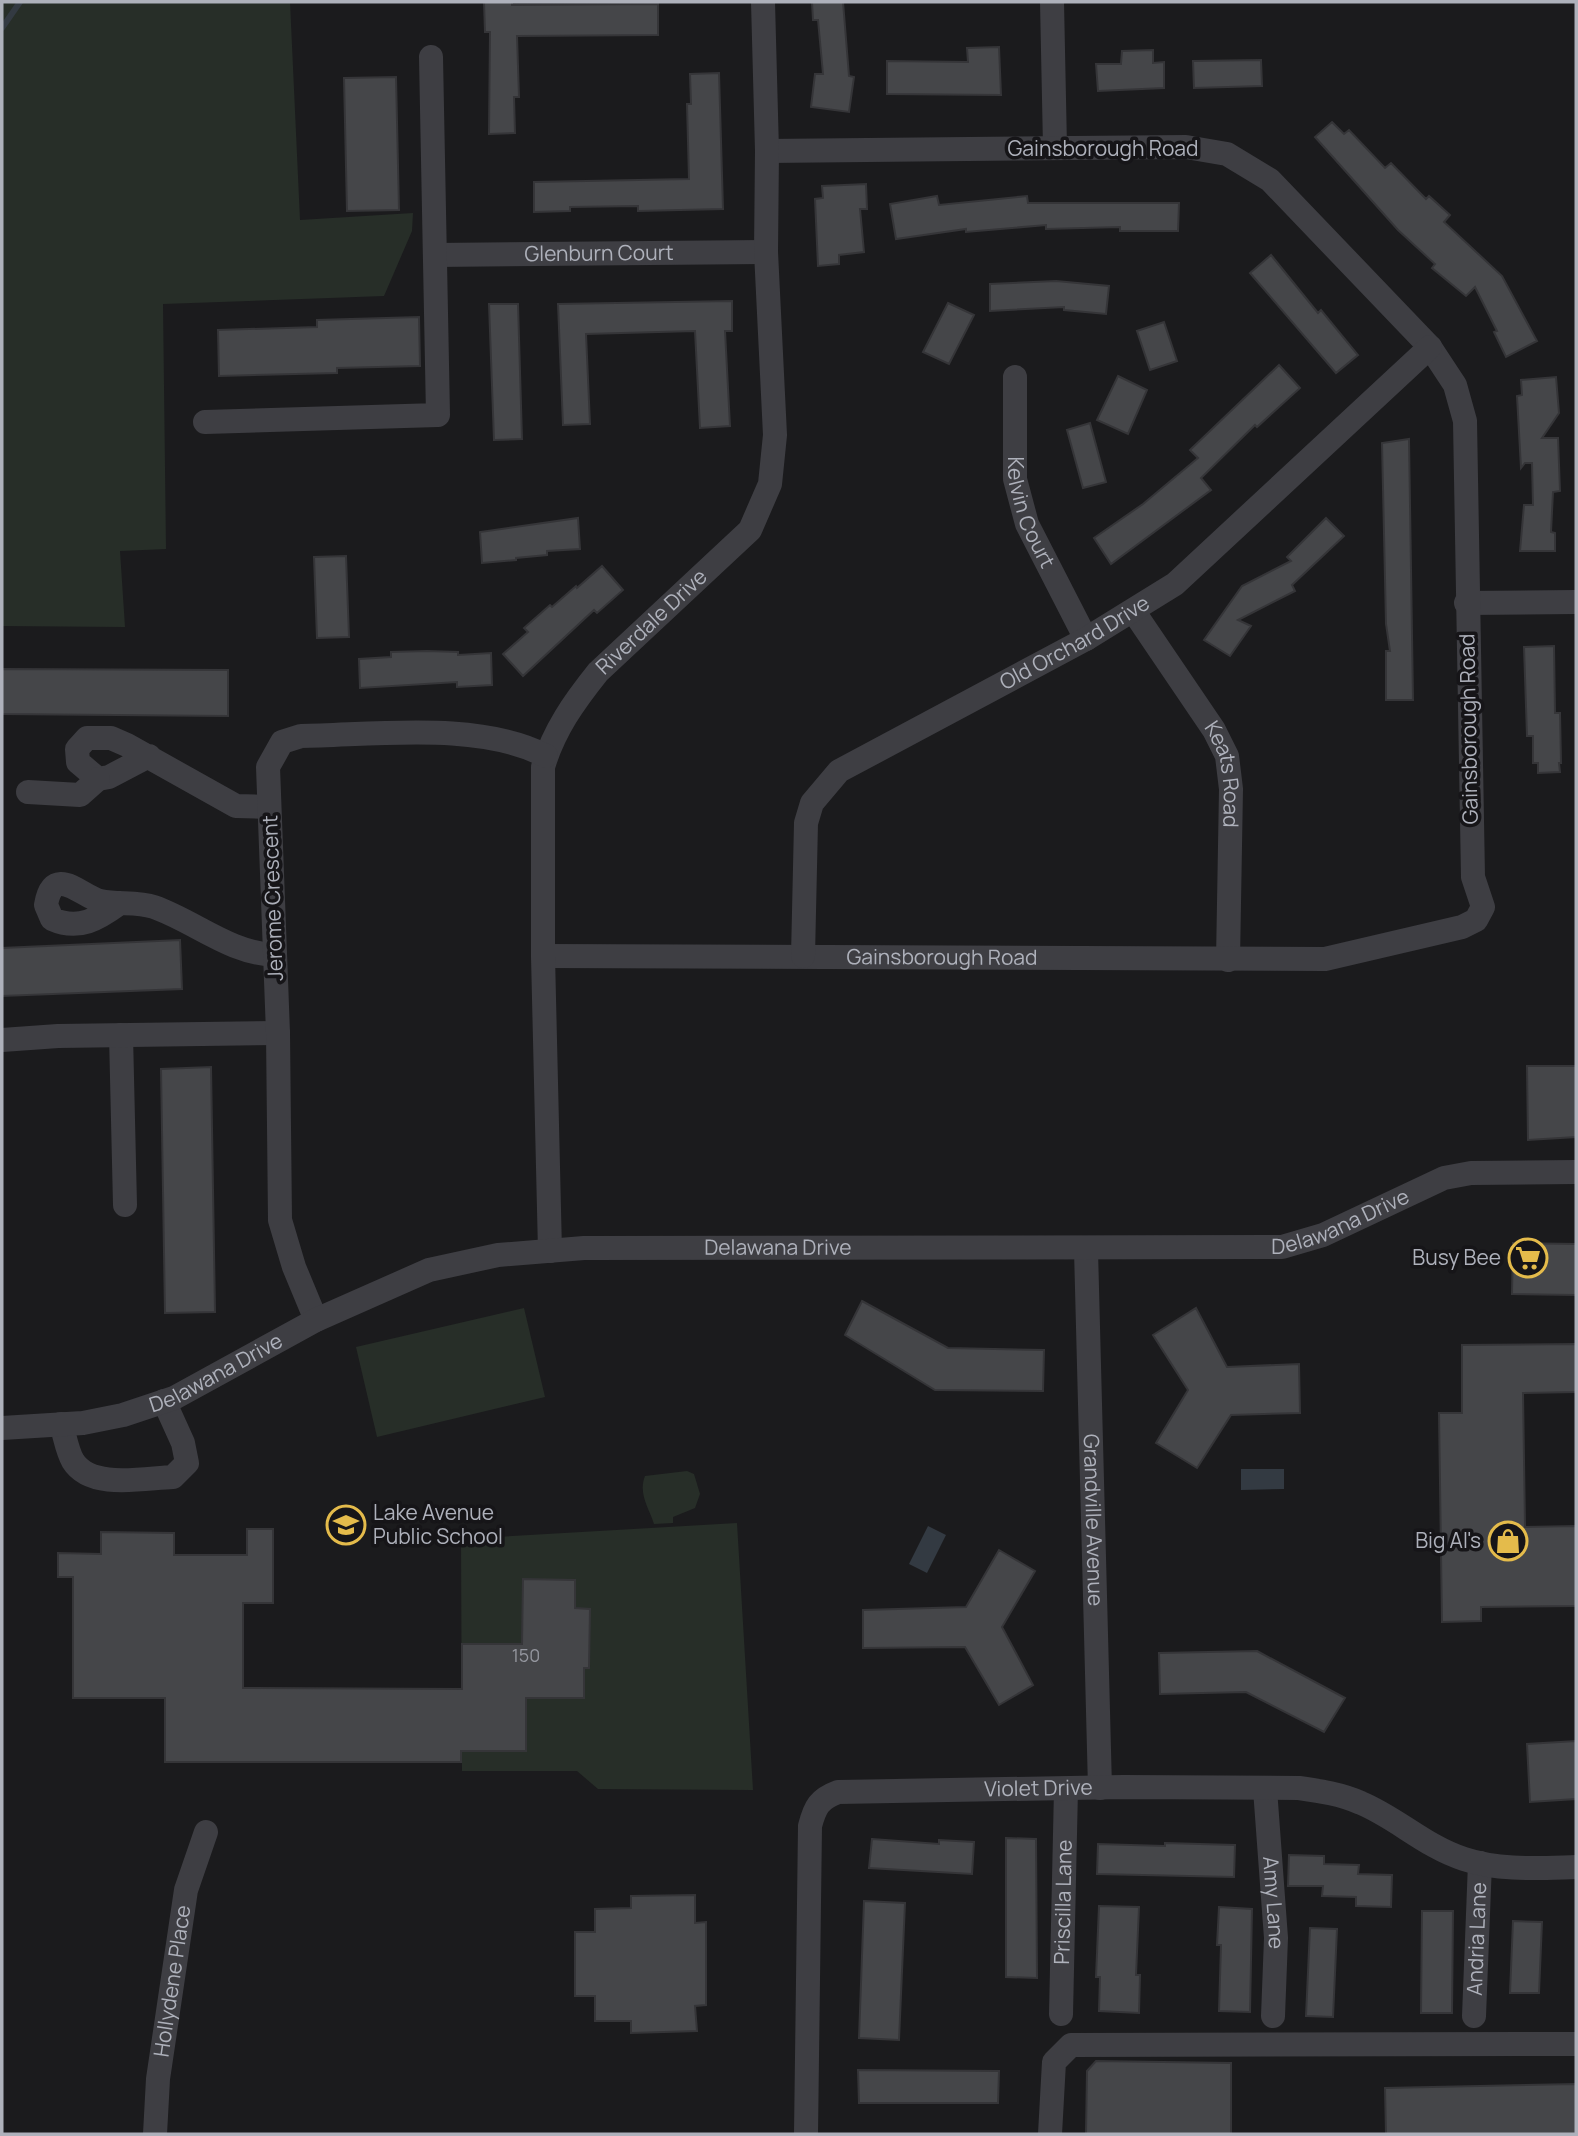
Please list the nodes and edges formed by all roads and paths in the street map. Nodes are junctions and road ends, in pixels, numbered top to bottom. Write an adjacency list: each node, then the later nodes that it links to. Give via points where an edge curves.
1 (763, 2): 5 (street, Riverdale Drive)
2 (1052, 2): 4 (street)
3 (431, 57): 7 (street)
4 (1055, 147): 5 (street, Gainsborough Road); 8 (street, Gainsborough Road, via 1186,147 1227,154 1270,180)
5 (767, 151): 6 (street, Riverdale Drive)
6 (766, 252): 7 (street, Glenburn Court); 16 (street, Riverdale Drive, via 775,446 770,484 758,516 726,555 575,698)
7 (435, 255): 10 (street, via 438,415)
8 (1430, 348): 12 (street, Gainsborough Road, via 1455,385 1465,421); 13 (street, Old Orchard Drive, via 1175,584)
9 (1015, 377): 14 (street, Kelvin Court, via 1015,478 1027,524)
10 (205, 422)
11 (1576, 602): 12 (street)
12 (1466, 603): 24 (street, Gainsborough Road, via 1473,877 1483,907 1476,920 1325,959)
13 (1134, 612): 14 (street, Old Orchard Drive); 24 (street, Keats Road, via 1227,756 1231,789)
14 (1086, 639): 23 (street, Old Orchard Drive, via 839,771 826,785 812,803 806,823)
15 (149, 756): 17 (street); 17 (street, via 111,738 87,738 77,750 78,762); 19 (street, via 236,806)
16 (546, 756): 19 (street, Jerome Crescent, via 459,734 302,736 282,742 268,767); 22 (street, Riverdale Drive)
17 (98, 779): 18 (street, via 80,794)
18 (28, 792)
19 (270, 807): 21 (street, Jerome Crescent)
20 (120, 903): 21 (street, via 155,907 253,954)
21 (275, 955): 25 (street, Jerome Crescent)
22 (543, 956): 23 (street, Gainsborough Road); 31 (street, Riverdale Drive)
23 (803, 956): 24 (street, Gainsborough Road)
24 (1228, 960)
25 (278, 1033): 26 (street); 32 (street, Jerome Crescent, via 280,1220)
26 (121, 1035): 27 (street); 29 (street)
27 (2, 1040)
28 (1576, 1172): 30 (street, Delawana Drive, via 1471,1173 1444,1178 1323,1235 1282,1247)
29 (125, 1205)
30 (1086, 1250): 31 (street, Delawana Drive, via 760,1246); 36 (street, Grandville Avenue)
31 (550, 1251): 32 (street, Delawana Drive, via 498,1255 429,1270)
32 (316, 1320): 33 (street, Delawana Drive)
33 (164, 1401): 34 (street, Delawana Drive, via 123,1415); 34 (street, via 187,1463 173,1477 104,1479 84,1474 73,1460)
34 (61, 1424): 35 (street, Delawana Drive)
35 (2, 1428)
36 (1100, 1788): 37 (street, Violet Drive); 38 (street, Violet Drive)
37 (1066, 1789): 42 (street, Priscilla Lane); 47 (street, Violet Drive, via 838,1792 815,1806 810,1826)
38 (1265, 1789): 40 (street, Violet Drive, via 1298,1788 1344,1796 1445,1852); 43 (street, Amy Lane, via 1276,1938)
39 (206, 1832): 46 (street, Hollydene Place, via 186,1890 158,2078)
40 (1480, 1863): 41 (street, Violet Drive, via 1512,1868); 44 (street, Andria Lane)
41 (1576, 1867)
42 (1061, 2014)
43 (1273, 2016)
44 (1474, 2016)
45 (1576, 2044): 48 (street, via 1071,2045 1054,2062)
46 (155, 2134)
47 (806, 2134)
48 (1050, 2134)

